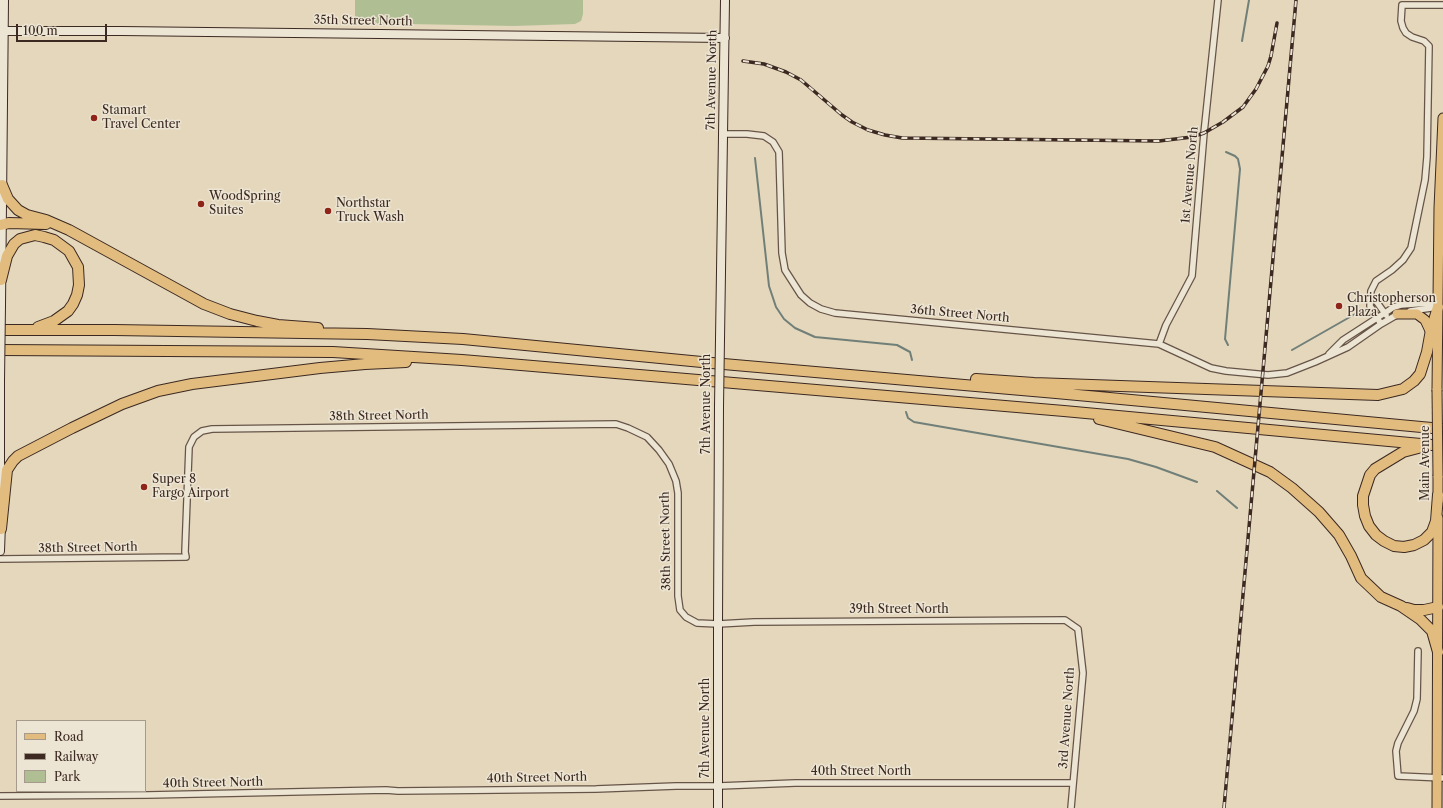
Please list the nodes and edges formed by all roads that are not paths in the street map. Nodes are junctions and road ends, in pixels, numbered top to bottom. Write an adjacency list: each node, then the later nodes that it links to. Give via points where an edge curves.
1 (4, 0): 5 (street)
2 (725, 0): 6 (street, 7th Avenue North)
3 (1218, 0): 24 (street, 1st Avenue North, via 1192,276)
4 (1443, 5): 13 (street, via 1402,5 1401,21 1406,33 1429,46 1425,180 1411,248 1403,260 1376,281)
5 (2, 31): 6 (street, 35th Street North); 9 (street)
6 (725, 38): 8 (street, 7th Avenue North)
7 (1443, 118): 15 (main road, Main Avenue, via 1439,208)
8 (723, 134): 24 (street, 36th Street North, via 764,136 773,142 779,152 782,253 785,270 801,295 821,309 835,314); 44 (street, 7th Avenue North, bridge)
9 (2, 185): 10 (street); 11 (highway, via 8,199 18,210)
10 (1, 225): 11 (highway, via 47,224); 12 (street)
11 (69, 230): 23 (highway, via 204,304 230,314 257,322)
12 (1, 280): 14 (street); 21 (highway, via 7,256 14,244 28,236 54,240 69,251 74,259 78,267 79,285 73,304 54,321)
13 (1370, 299): 16 (street, via 1376,301); 18 (street, via 1370,306)
14 (1, 305): 30 (street, bridge)
15 (1440, 307): 16 (street, 36th Street North, via 1428,303 1401,305); 17 (street, 36th Street North); 22 (highway); 26 (main road, Main Avenue)
16 (1385, 312): 17 (street); 18 (street, 36th Street North)
17 (1393, 316): 19 (street, 36th Street North); 22 (main road, via 1417,314 1425,320)
18 (1376, 318): 19 (street); 27 (street, 36th Street North, via 1343,340)
19 (1381, 324): 27 (street, 36th Street North, via 1348,347)
20 (0, 330): 21 (highway)
21 (26, 330): 23 (highway)
22 (1431, 330): 26 (main road); 29 (highway, via 1420,374 1403,389 1378,395 952,378)
23 (367, 334): 29 (highway, via 463,339)
24 (1159, 344): 27 (street, 36th Street North, via 1211,368 1268,375 1303,368)
25 (0, 350): 28 (highway, via 333,352)
26 (1437, 351): 38 (main road, Main Avenue, bridge)
27 (1325, 357)
28 (462, 360): 31 (highway); 39 (highway, via 365,364 192,384 158,391 122,404 18,456 13,461 7,470)
29 (886, 378): 33 (highway)
30 (0, 380): 35 (street)
31 (1064, 411): 36 (highway); 42 (highway, via 1215,447 1270,472 1292,488 1339,535 1361,578 1381,597)
32 (1443, 423): 33 (highway)
33 (1387, 424): 34 (highway)
34 (1443, 429)
35 (0, 442): 39 (street)
36 (1427, 445): 37 (highway); 38 (highway, via 1403,452 1374,469 1363,496 1365,516 1369,526 1384,541 1394,546 1414,545 1432,532 1436,521)
37 (1443, 446)
38 (1438, 495): 43 (main road, Main Avenue)
39 (1, 530): 40 (street)
40 (0, 551)
41 (0, 559): 44 (street, 38th Street North, via 186,557 189,447 194,437 202,431 616,424 647,437 669,464 678,493 680,610 697,623)
42 (1401, 606): 43 (highway, via 1414,610); 47 (highway, via 1432,631)
43 (1441, 607): 47 (main road, Main Avenue)
44 (718, 624): 45 (street, 39th Street North, via 1065,620); 50 (street, 7th Avenue North)
45 (1078, 629): 49 (street, 3rd Avenue North, via 1083,673)
46 (1418, 651): 48 (street, via 1417,699 1396,751 1398,776)
47 (1438, 652): 48 (main road, Main Avenue)
48 (1440, 778): 54 (main road, Main Avenue)
49 (1074, 783): 50 (street, 40th Street North, via 795,783); 53 (street, 3rd Avenue North)
50 (719, 786): 51 (street, 40th Street North); 52 (street, 7th Avenue North)
51 (0, 796)
52 (718, 808)
53 (1071, 808)
54 (1437, 808)

